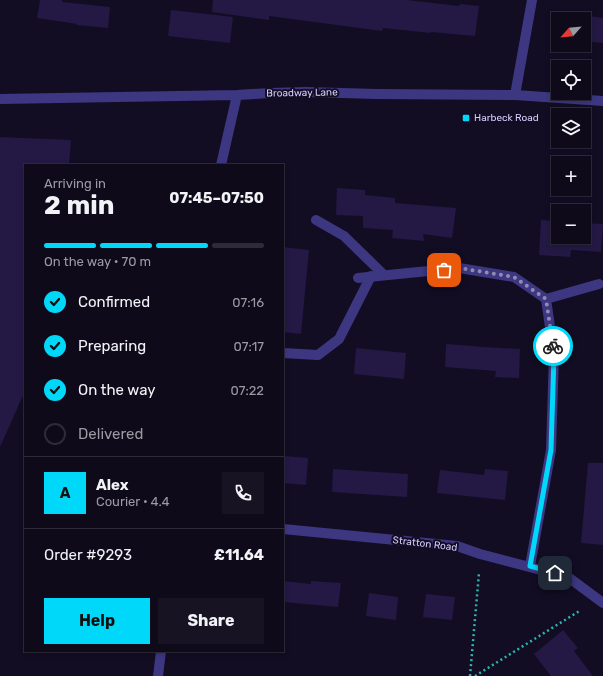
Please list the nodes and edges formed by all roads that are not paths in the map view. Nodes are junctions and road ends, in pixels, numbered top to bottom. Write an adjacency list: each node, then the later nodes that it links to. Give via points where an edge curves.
1 (532, 0): 2 (street)
2 (515, 95): 3 (street, Broadway Lane, via 306,92); 5 (street, Broadway Lane)
3 (237, 96): 4 (street, Broadway Lane); 6 (street)
4 (0, 99)
5 (603, 101)
6 (222, 164)
7 (316, 220): 8 (street, via 344,236)
8 (384, 275): 9 (street); 12 (street, via 459,268 514,277)
9 (371, 276): 10 (street); 13 (street, via 339,339 318,355)
10 (358, 278)
11 (599, 284): 12 (street)
12 (546, 299): 15 (street, via 554,355 551,450)
13 (284, 353)
14 (284, 529): 15 (street, Stratton Road, via 457,546)
15 (530, 566): 16 (street, Stratton Road, via 568,577)
16 (601, 601)
17 (161, 652): 18 (street)
18 (158, 676)

